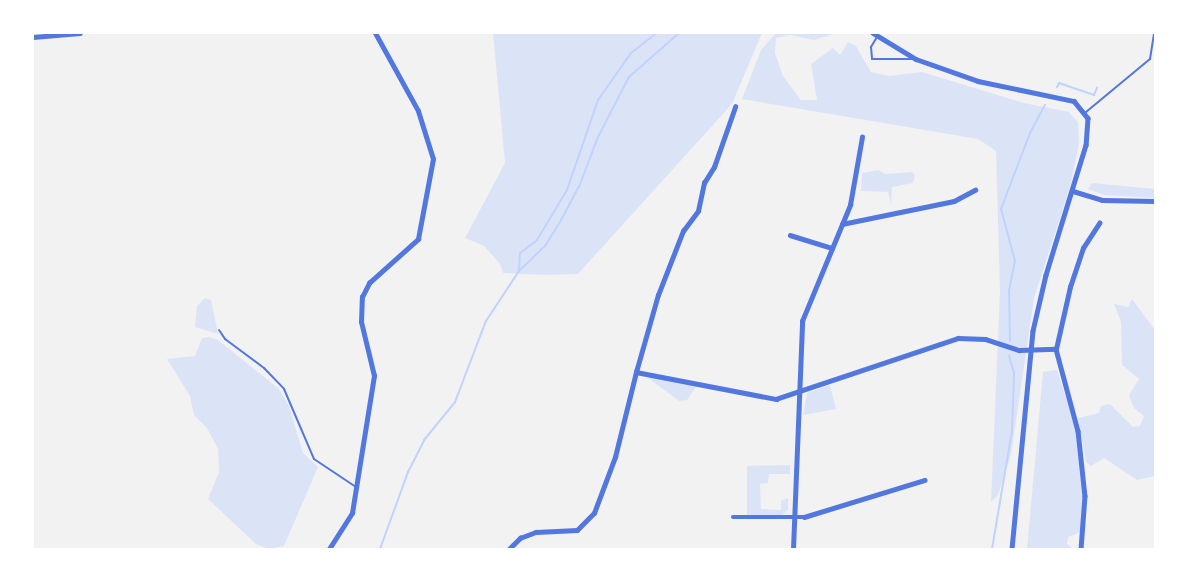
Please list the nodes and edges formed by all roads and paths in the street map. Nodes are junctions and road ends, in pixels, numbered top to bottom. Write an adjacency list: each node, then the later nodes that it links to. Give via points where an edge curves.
1 (80, 33): 5 (street)
2 (375, 33): 23 (street, via 418,111 433,159 418,239 369,283 362,297 361,322 374,376)
3 (1154, 33): 8 (lane, via 1150,59)
4 (875, 35): 6 (street); 6 (lane, via 870,52 877,62)
5 (33, 37)
6 (916, 59): 8 (street, via 1007,90 1066,99)
7 (735, 107): 20 (street, via 714,167 704,183 698,211 683,231 658,295)
8 (1086, 112): 11 (street, via 1088,131)
9 (862, 137): 14 (street, via 854,186)
10 (975, 190): 14 (street, via 954,201)
11 (1073, 191): 12 (street, via 1113,201); 19 (street, via 1040,294)
12 (1155, 201)
13 (1099, 223): 18 (street, via 1090,233 1070,288)
14 (842, 224): 16 (street)
15 (790, 235): 16 (street)
16 (832, 248): 21 (street, via 804,311)
17 (219, 330): 23 (lane, via 284,389 314,459)
18 (1056, 349): 19 (street); 30 (street, via 1080,440 1085,496)
19 (1030, 351): 21 (street, via 985,339 958,338); 29 (street)
20 (636, 372): 21 (street, via 713,384 769,399); 27 (street, via 615,457 594,513 577,530 536,532 520,538)
21 (798, 392): 25 (street)
22 (924, 480): 25 (street, via 856,504)
23 (357, 487): 26 (street, via 348,522)
24 (733, 517): 25 (street)
25 (795, 518): 28 (street)
26 (330, 549)
27 (509, 549)
28 (793, 549)
29 (1012, 549)
30 (1081, 549)

